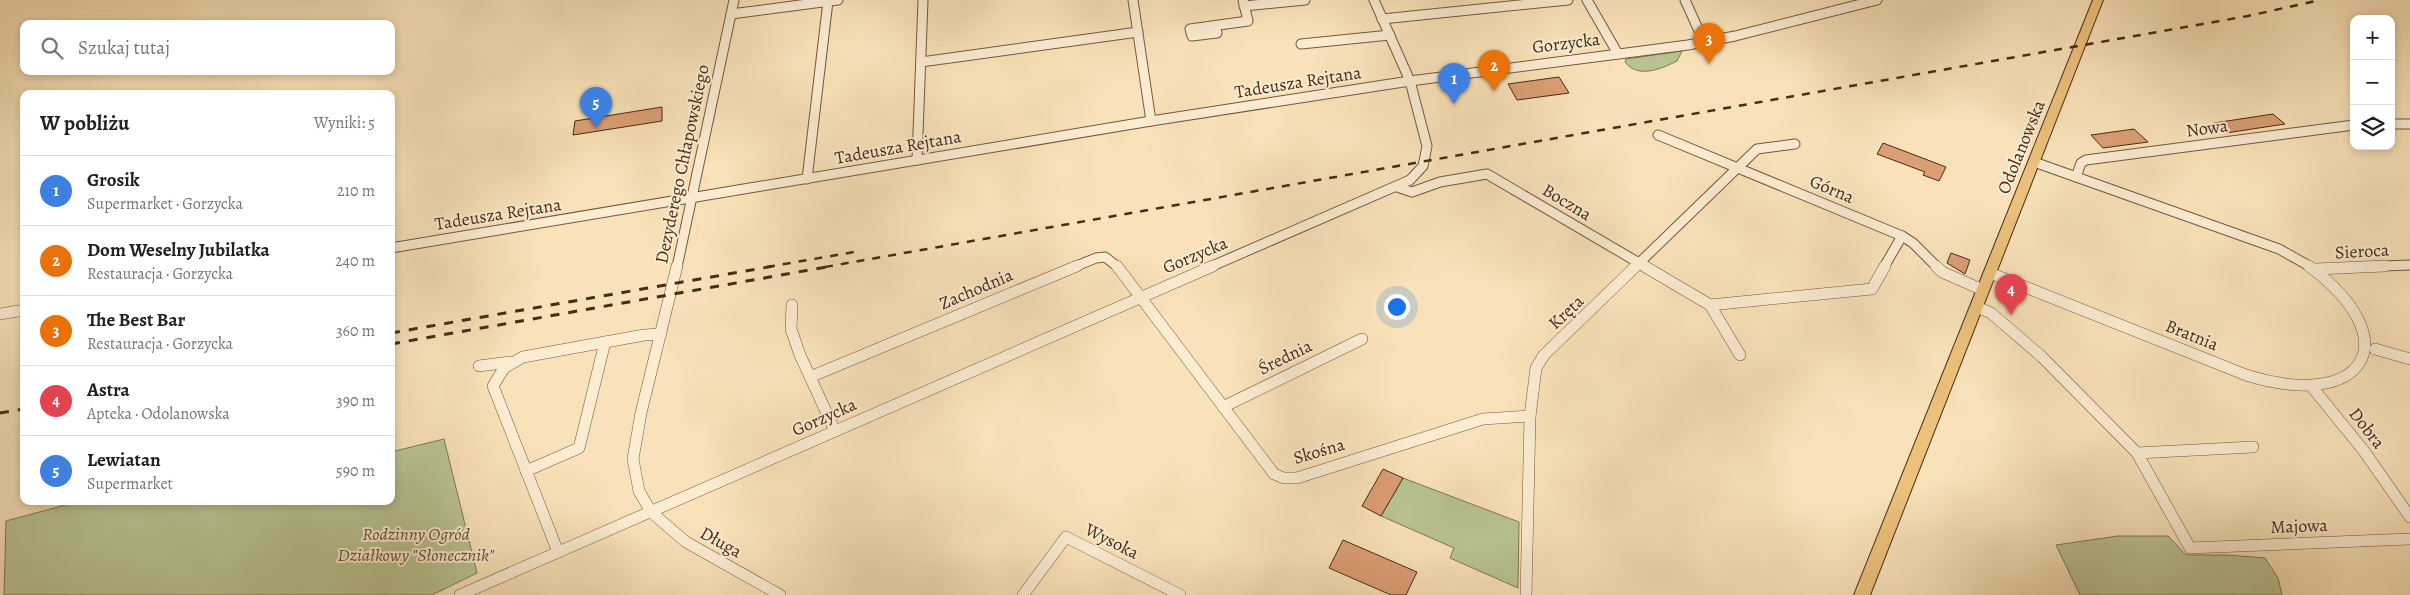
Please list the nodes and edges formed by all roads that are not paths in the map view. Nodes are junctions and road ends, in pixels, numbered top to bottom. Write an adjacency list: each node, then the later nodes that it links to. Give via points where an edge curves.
1 (734, 0): 14 (street, Dezyderego Chłapowskiego)
2 (838, 0): 12 (street)
3 (923, 0): 22 (street)
4 (1133, 0): 17 (street)
5 (1305, 0): 13 (street)
6 (1374, 0): 15 (street)
7 (1568, 0): 15 (street)
8 (1587, 0): 21 (street)
9 (1684, 0): 19 (street)
10 (1877, 0): 19 (street, Gorzycka)
11 (2098, 0): 31 (main road, Odolanowska)
12 (828, 2): 14 (street); 34 (street)
13 (1244, 3): 16 (street, via 1248,21)
14 (731, 14): 36 (street, Dezyderego Chłapowskiego)
15 (1382, 19): 18 (street)
16 (1215, 26)
17 (1138, 32): 22 (street); 24 (street)
18 (1390, 35): 20 (street); 23 (street)
19 (1704, 42): 21 (street, Gorzycka)
20 (1301, 44)
21 (1618, 54): 23 (street, Gorzycka)
22 (921, 62): 30 (street)
23 (1410, 81): 24 (street, Tadeusza Rejtana); 35 (street, Gorzycka, via 1428,157 1419,173)
24 (1151, 121): 30 (street, Tadeusza Rejtana)
25 (2395, 124): 26 (street)
26 (2410, 124)
27 (2350, 126): 33 (street, Nowa, via 2086,160 2081,163)
28 (1658, 135): 32 (street, Górna)
29 (1795, 144): 32 (street, Kręta, via 1757,149)
30 (917, 160): 34 (street, Tadeusza Rejtana)
31 (2034, 162): 33 (street); 42 (main road, Odolanowska)
32 (1739, 167): 37 (street, Górna); 39 (street, Kręta)
33 (2076, 177): 41 (street, via 2279,249)
34 (807, 179): 36 (street, Tadeusza Rejtana)
35 (1397, 187): 39 (street, Boczna, via 1412,192 1440,182 1487,174); 44 (street, Gorzycka)
36 (693, 198): 38 (street, Tadeusza Rejtana); 50 (street, Dezyderego Chłapowskiego)
37 (1902, 236): 43 (street, Górna, via 1942,272); 46 (street, via 1872,289)
38 (395, 247)
39 (1640, 264): 46 (street, Boczna); 61 (street, Kręta, via 1544,355 1536,368)
40 (2410, 265): 41 (street, Sieroca)
41 (2316, 269): 53 (street, via 2339,286 2359,309 2371,330)
42 (1990, 273): 43 (main road, Odolanowska); 59 (street, Bratnia, via 2258,380)
43 (1983, 290): 47 (main road, Odolanowska)
44 (1142, 298): 58 (street, Zachodnia, via 1110,258 1096,258); 60 (street, Skośna); 62 (street, Gorzycka)
45 (792, 305): 58 (street, via 791,329)
46 (1710, 305): 54 (street, Boczna)
47 (1977, 307): 64 (street, via 1991,313 2042,357); 75 (main road, Odolanowska)
48 (20, 311): 49 (street)
49 (0, 314)
50 (661, 334): 52 (street); 66 (street, Dezyderego Chłapowskiego, via 633,459 637,484)
51 (1362, 339): 60 (street, Średnia)
52 (605, 342): 56 (street); 65 (street, via 579,448)
53 (2375, 349): 55 (street); 59 (street, Bratnia, via 2369,362 2356,375)
54 (1740, 355)
55 (2410, 359)
56 (511, 362): 57 (street); 65 (street, via 496,375 493,386)
57 (479, 366)
58 (810, 377): 62 (street)
59 (2312, 387): 67 (street, Dobra, via 2364,451)
60 (1223, 407): 61 (street, Skośna, via 1274,474 1284,478 1297,478 1483,418)
61 (1530, 416): 74 (street, Kręta)
62 (835, 431): 66 (street, Gorzycka)
63 (2253, 447): 64 (street)
64 (2137, 453): 68 (street, Majowa, via 2190,548)
65 (526, 471): 69 (street)
66 (651, 512): 69 (street, Gorzycka); 71 (street, Długa, via 686,542)
67 (2410, 517)
68 (2410, 539)
69 (558, 552): 70 (street, Gorzycka)
70 (460, 595)
71 (780, 595)
72 (1023, 595): 73 (street, Wysoka, via 1066,537)
73 (1180, 595)
74 (1526, 595)
75 (1862, 595)

